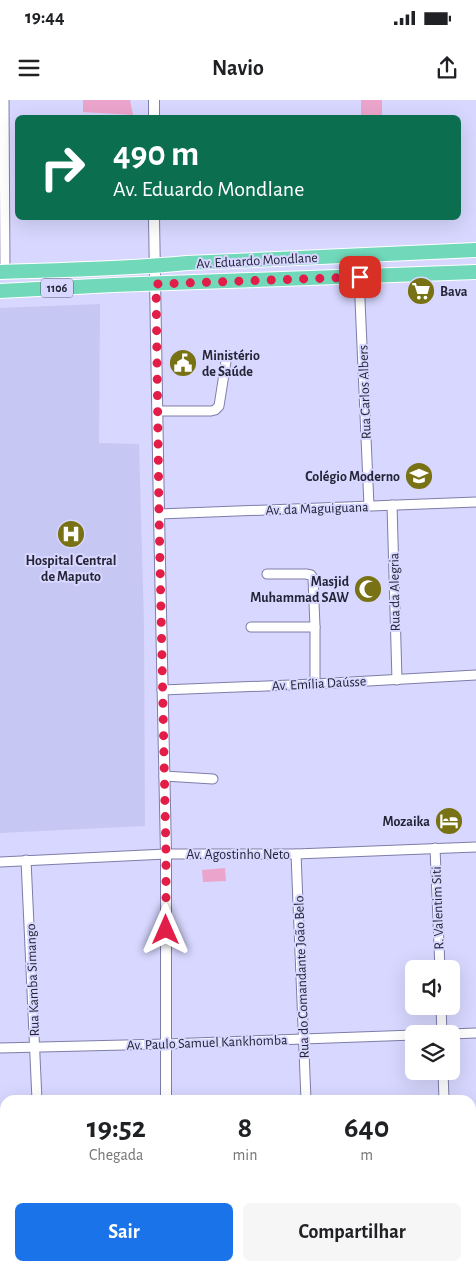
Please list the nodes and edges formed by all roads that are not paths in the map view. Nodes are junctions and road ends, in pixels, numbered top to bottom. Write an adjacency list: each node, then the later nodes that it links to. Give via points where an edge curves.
1 (4, 100): 7 (street)
2 (154, 100): 3 (street)
3 (154, 115)
4 (154, 220): 6 (street)
5 (476, 250): 6 (main road, Av. Eduardo Mondlane)
6 (154, 266): 7 (main road); 10 (street)
7 (2, 272)
8 (476, 272): 9 (main road, Av. Eduardo Mondlane)
9 (360, 277): 10 (main road, Av. Eduardo Mondlane); 16 (street, Rua Carlos Albers)
10 (156, 284): 11 (main road, Av. Eduardo Mondlane / 1106); 13 (street)
11 (0, 291)
12 (227, 355): 13 (street, via 217,408 211,411)
13 (158, 411): 17 (street)
14 (476, 502): 15 (street, Av. da Maguiguana)
15 (392, 505): 16 (street, Av. da Maguiguana); 22 (street, Rua da Alegria)
16 (369, 506): 17 (street, Av. da Maguiguana)
17 (159, 514): 24 (street)
18 (268, 574): 20 (street, via 311,575)
19 (251, 626): 20 (street)
20 (314, 627): 23 (street)
21 (476, 675): 22 (street, Av. Emília Daússe)
22 (396, 680): 23 (street, Av. Emília Daússe)
23 (315, 684): 24 (street, Av. Emília Daússe)
24 (162, 690): 25 (street)
25 (164, 776): 26 (street); 29 (street)
26 (213, 779)
27 (476, 847): 28 (street, Av. Agostinho Neto)
28 (435, 848): 30 (street, Av. Agostinho Neto); 33 (street, R. Valentim Siti)
29 (166, 854): 30 (street, Av. Agostinho Neto); 31 (street, Av. Agostinho Neto); 38 (street)
30 (296, 854): 37 (street, Rua do Comandante João Belo)
31 (26, 860): 32 (street, Av. Agostinho Neto); 39 (street, Rua Kamba Simango)
32 (0, 862)
33 (440, 960)
34 (476, 1033): 35 (street)
35 (460, 1034)
36 (405, 1035): 37 (street, Av. Paulo Samuel Kankhomba)
37 (303, 1039): 38 (street, Av. Paulo Samuel Kankhomba); 44 (street, Rua do Comandante João Belo)
38 (166, 1044): 39 (street, Av. Paulo Samuel Kankhomba); 43 (street)
39 (35, 1047): 40 (street, Av. Paulo Samuel Kankhomba); 42 (street, Rua Kamba Simango)
40 (0, 1048)
41 (444, 1080): 45 (street)
42 (37, 1095)
43 (166, 1095)
44 (306, 1095)
45 (444, 1095)

